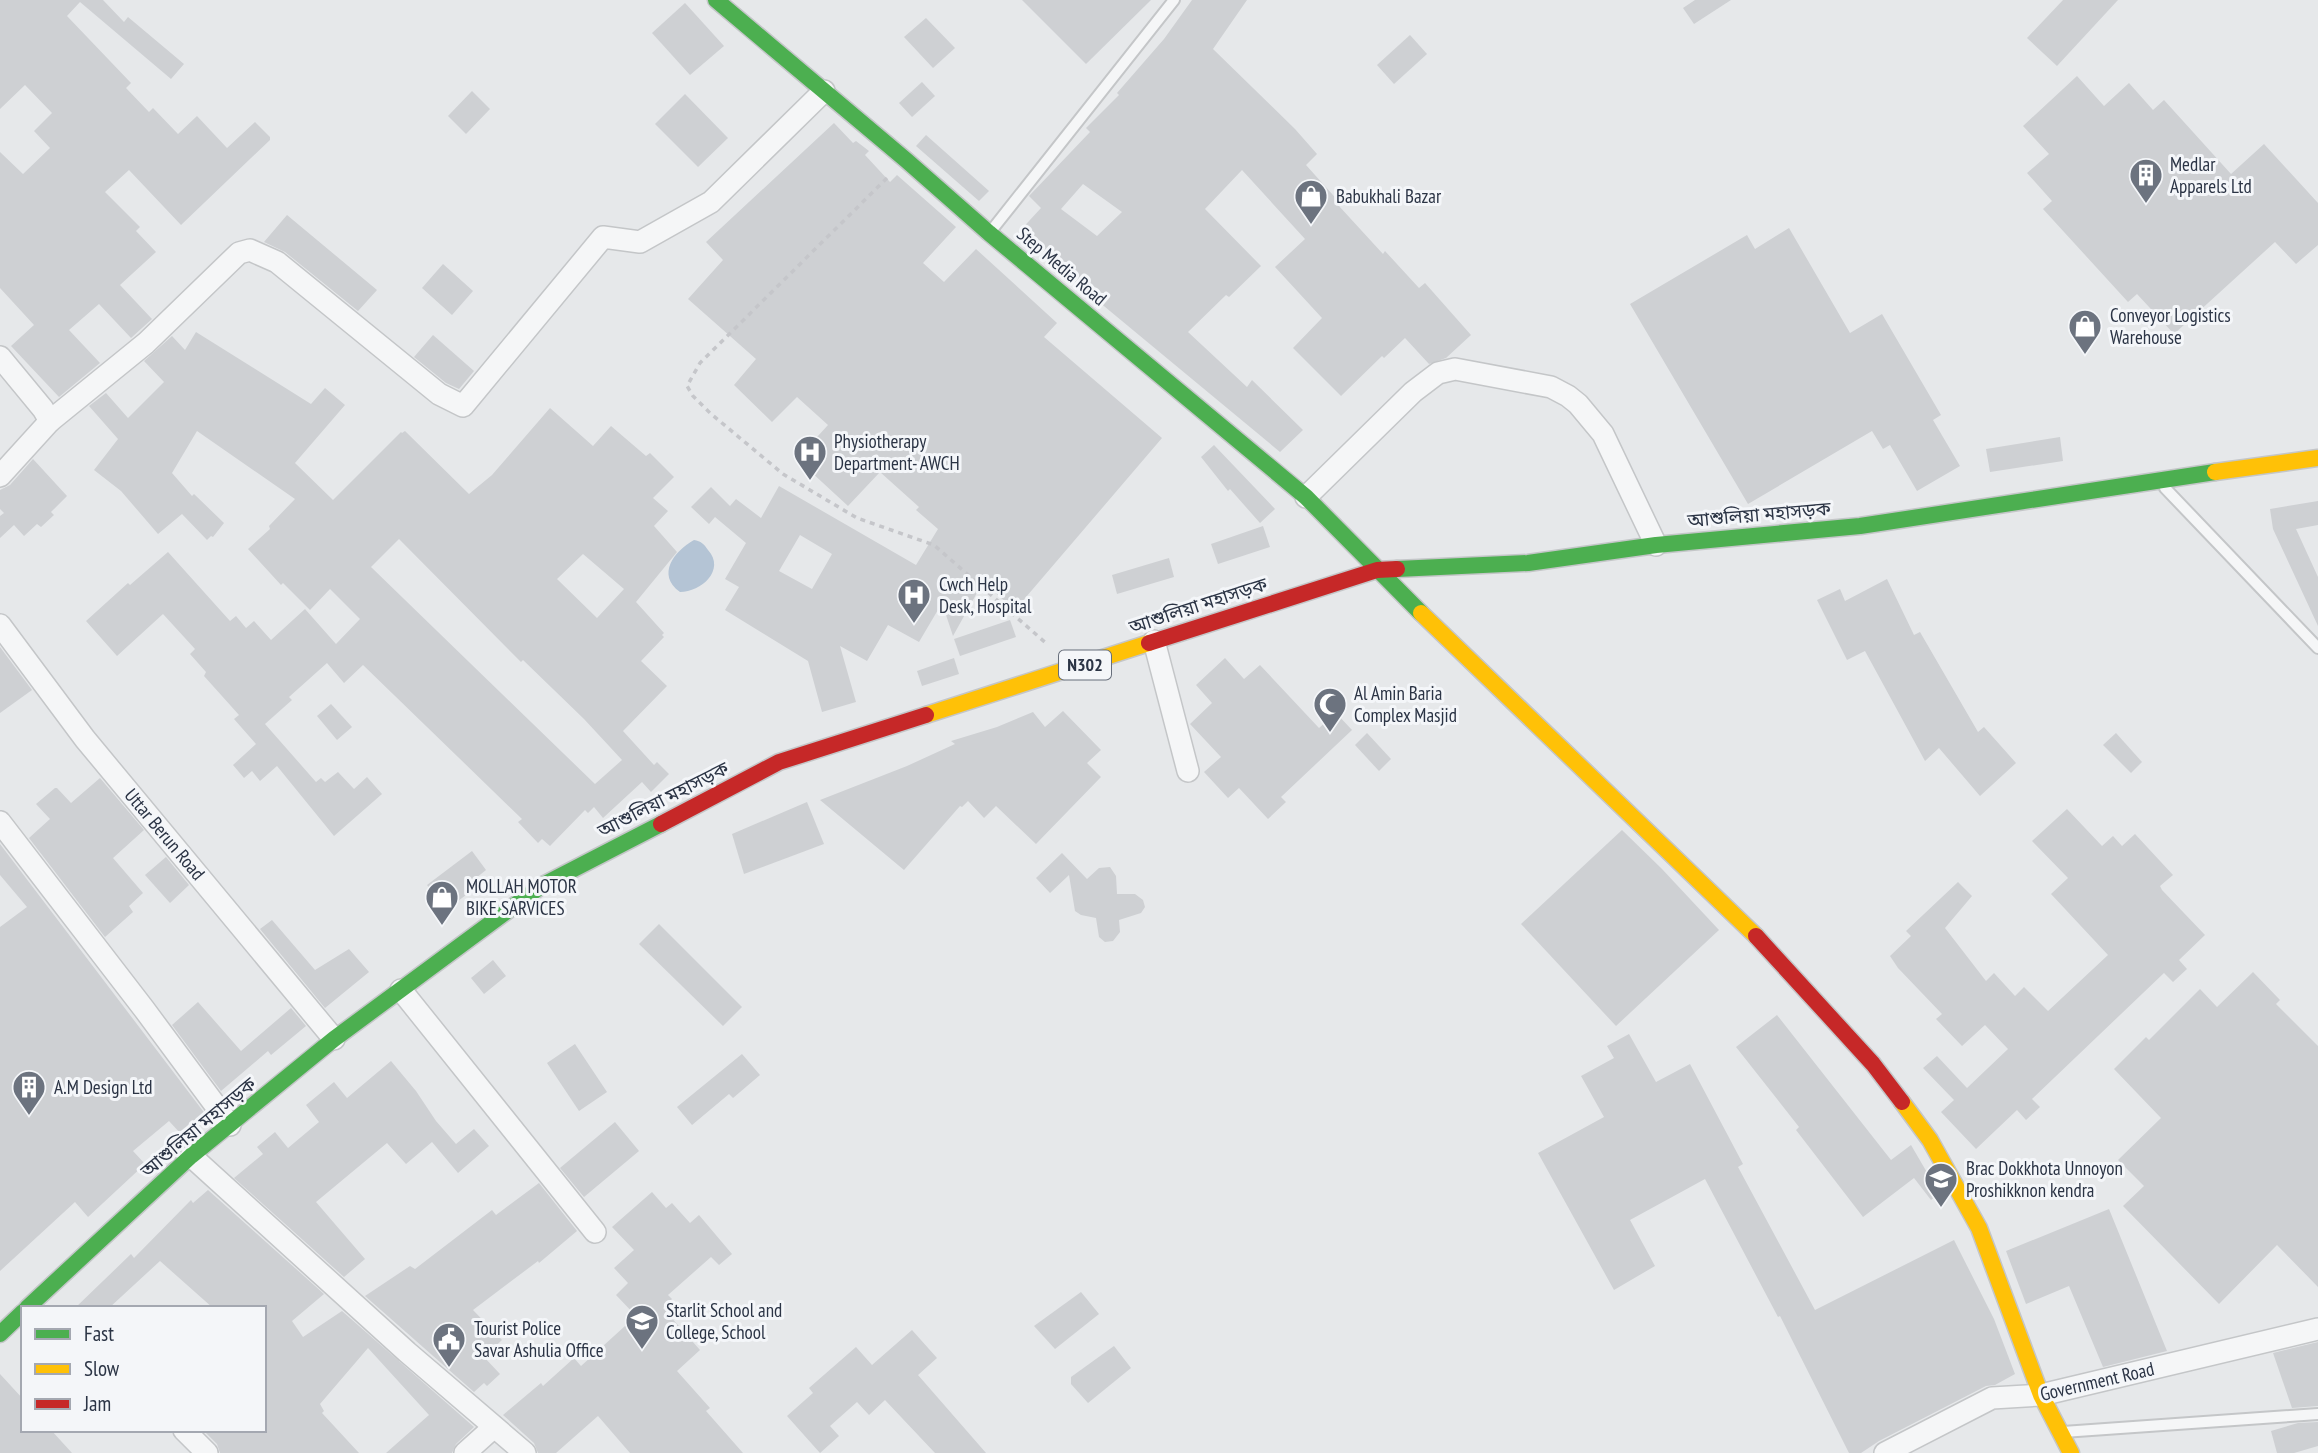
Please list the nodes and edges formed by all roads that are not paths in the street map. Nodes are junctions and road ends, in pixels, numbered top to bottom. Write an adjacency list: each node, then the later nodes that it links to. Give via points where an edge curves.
1 (716, 0): 3 (main road, Step Media Road)
2 (1174, 0): 4 (lane)
3 (824, 91): 4 (main road, Step Media Road); 6 (street, via 711,202 640,242 603,237 463,406 439,394 277,262 250,250 239,253 146,343)
4 (989, 233): 10 (main road, Step Media Road)
5 (0, 357): 6 (street)
6 (50, 421): 8 (street)
7 (2318, 458): 9 (main road, আশুলিয়া মহাসড়ক / N302)
8 (0, 476)
9 (2157, 480): 11 (main road, আশুলিয়া মহাসড়ক / N302, via 1860,526); 15 (lane)
10 (1306, 497): 11 (street, via 1413,392 1438,373 1455,369 1551,387 1578,404 1603,434); 12 (main road, Step Media Road)
11 (1656, 545): 12 (main road, আশুলিয়া মহাসড়ক / N302, via 1528,563)
12 (1377, 570): 14 (main road, আশুলিয়া মহাসড়ক / N302); 27 (main road, Step Media Road, via 1746,925 1873,1064 1930,1140 1979,1228)
13 (0, 625): 19 (street, Uttar Berun Road, via 85,739)
14 (1154, 641): 16 (street); 18 (main road, আশুলিয়া মহাসড়ক / N302, via 779,762 541,886)
15 (2318, 648)
16 (1188, 771)
17 (0, 822): 20 (street)
18 (401, 990): 19 (main road, আশুলিয়া মহাসড়ক / N302); 22 (street)
19 (334, 1039): 20 (main road, আশুলিয়া মহাসড়ক / N302)
20 (230, 1125): 21 (main road, আশুলিয়া মহাসড়ক / N302)
21 (191, 1156): 23 (main road, আশুলিয়া মহাসড়ক / N302); 29 (street)
22 (595, 1232)
23 (42, 1303)
24 (21, 1314): 26 (main road)
25 (2318, 1329): 27 (street, Government Road)
26 (0, 1334)
27 (2041, 1395): 31 (main road, Step Media Road); 35 (street, Government Road, via 1992,1398)
28 (2318, 1414): 31 (lane)
29 (494, 1427): 33 (street); 34 (street)
30 (186, 1432): 32 (street)
31 (2060, 1433): 36 (main road, Step Media Road)
32 (206, 1453)
33 (465, 1453)
34 (525, 1453)
35 (1885, 1453)
36 (2071, 1453)

